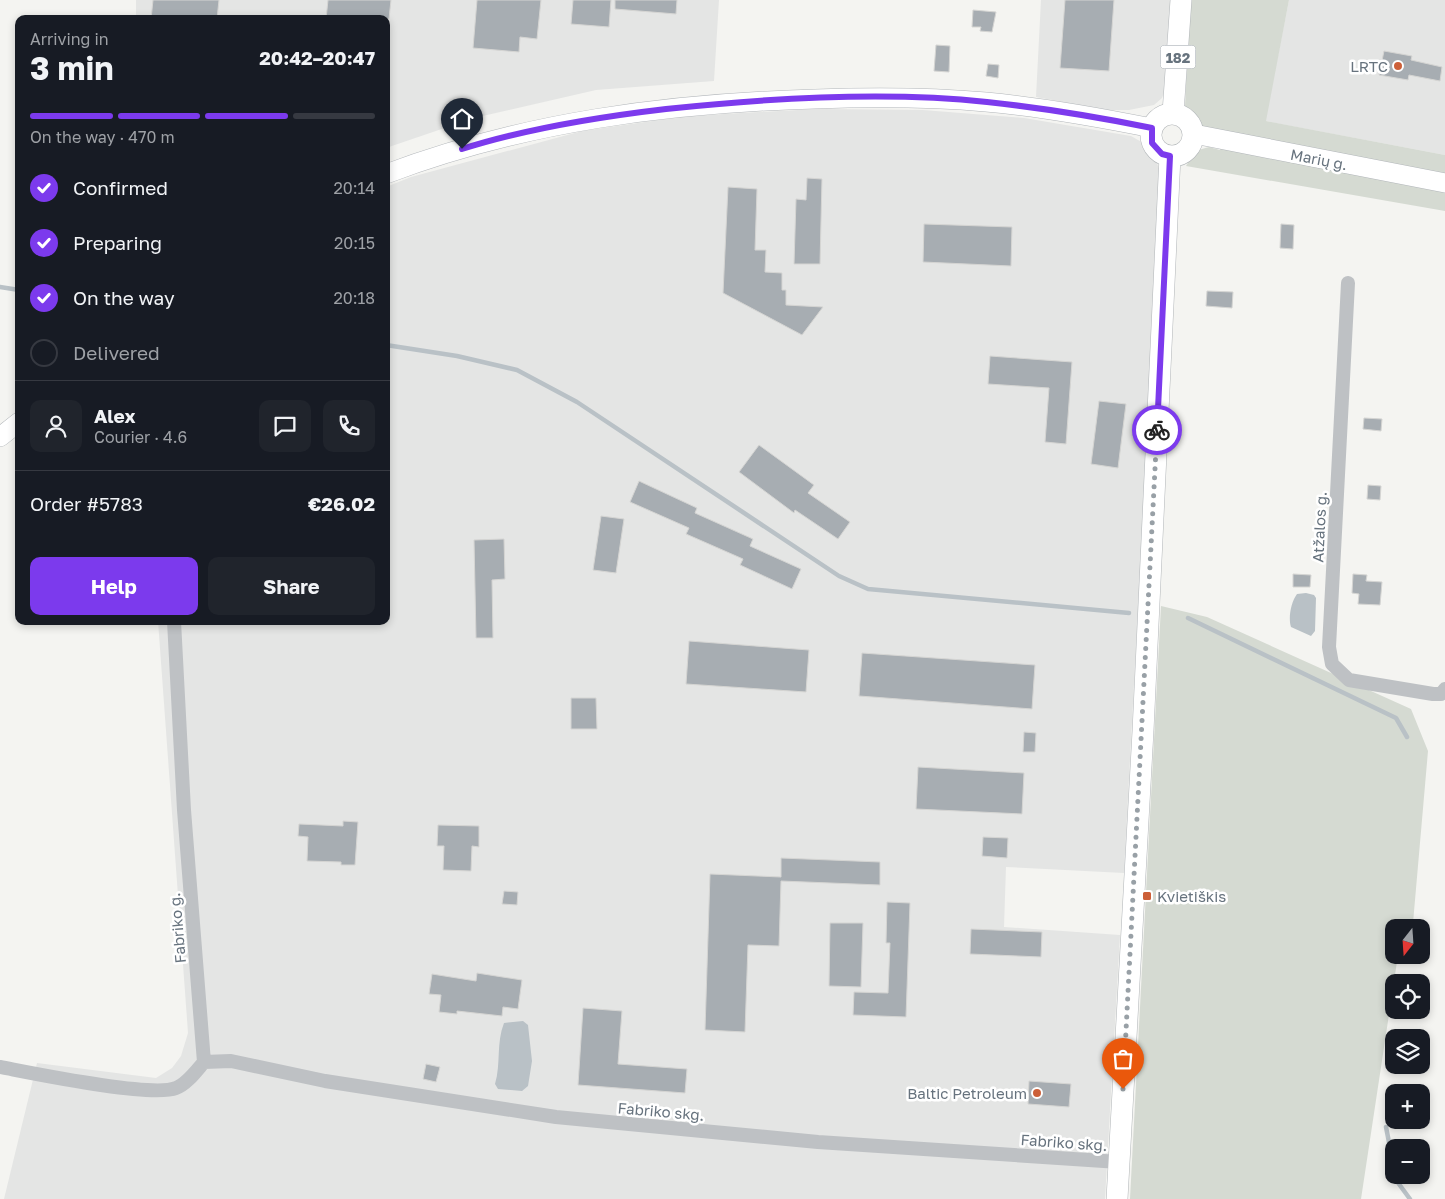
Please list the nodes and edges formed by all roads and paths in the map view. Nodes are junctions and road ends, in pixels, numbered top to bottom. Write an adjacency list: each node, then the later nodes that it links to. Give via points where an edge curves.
1 (1180, 0): 2 (main road, 182)
2 (1173, 113): 3 (main road, via 1160,117); 4 (main road, via 1185,118)
3 (1152, 128): 5 (main road, via 1152,143 1162,154); 6 (street, via 1061,111 986,102 874,97 721,103 607,116 542,129 476,145)
4 (1194, 134): 5 (main road, via 1184,153); 7 (street, Marių g.)
5 (1170, 156): 15 (main road)
6 (390, 173)
7 (1445, 183)
8 (1348, 283): 12 (street, Atžalos g., via 1329,647 1332,664 1349,680)
9 (15, 425): 10 (street)
10 (0, 436)
11 (174, 625): 13 (street, Fabriko g., via 184,810)
12 (1439, 691)
13 (204, 1062): 14 (street, via 177,1088 155,1091 46,1076); 15 (street, Fabriko skg., via 231,1061 325,1082 556,1117 818,1142)
14 (0, 1066)
15 (1119, 1162): 16 (main road)
16 (1117, 1199)

